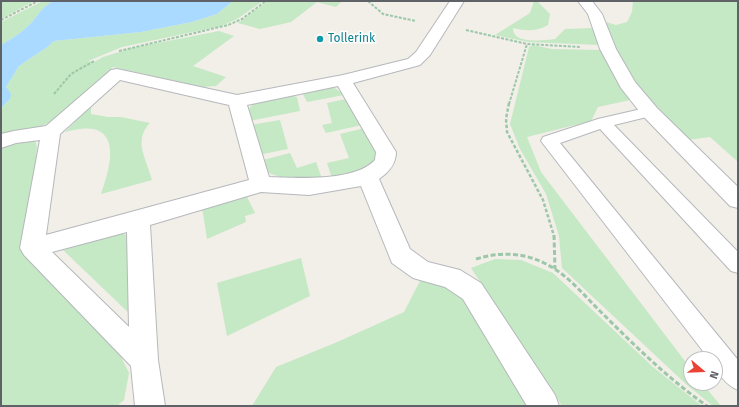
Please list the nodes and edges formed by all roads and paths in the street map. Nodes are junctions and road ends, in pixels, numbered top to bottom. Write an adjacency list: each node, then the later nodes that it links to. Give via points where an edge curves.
1 (38, 1): 6 (path)
2 (266, 1): 9 (path, via 242,19 228,25)
3 (368, 1): 7 (path, via 382,14)
4 (457, 1): 7 (street)
5 (585, 1): 8 (street, via 595,14)
6 (1, 20)
7 (441, 26): 8 (path, via 527,44); 12 (street, via 420,59)
8 (608, 49): 14 (street, via 627,84)
9 (118, 51)
10 (98, 59): 11 (path)
11 (84, 65)
12 (343, 80): 13 (street); 18 (street, via 386,152 383,165)
13 (237, 100): 16 (street, via 116,74); 19 (street)
14 (650, 112): 15 (lane); 20 (street)
15 (603, 122): 23 (lane); 26 (lane, via 549,141)
16 (51, 132): 17 (street); 22 (street)
17 (1, 141)
18 (368, 177): 19 (street, via 310,187); 24 (street, via 401,256 422,271)
19 (261, 184): 21 (street)
20 (738, 200)
21 (138, 220): 22 (street); 25 (street)
22 (32, 248): 25 (street)
23 (738, 265)
24 (451, 278): 28 (street, via 472,291); 29 (path, via 459,267 489,255 517,254 555,268 625,336)
25 (144, 360): 27 (street)
26 (738, 378)
27 (150, 406)
28 (544, 406)
29 (707, 406)

